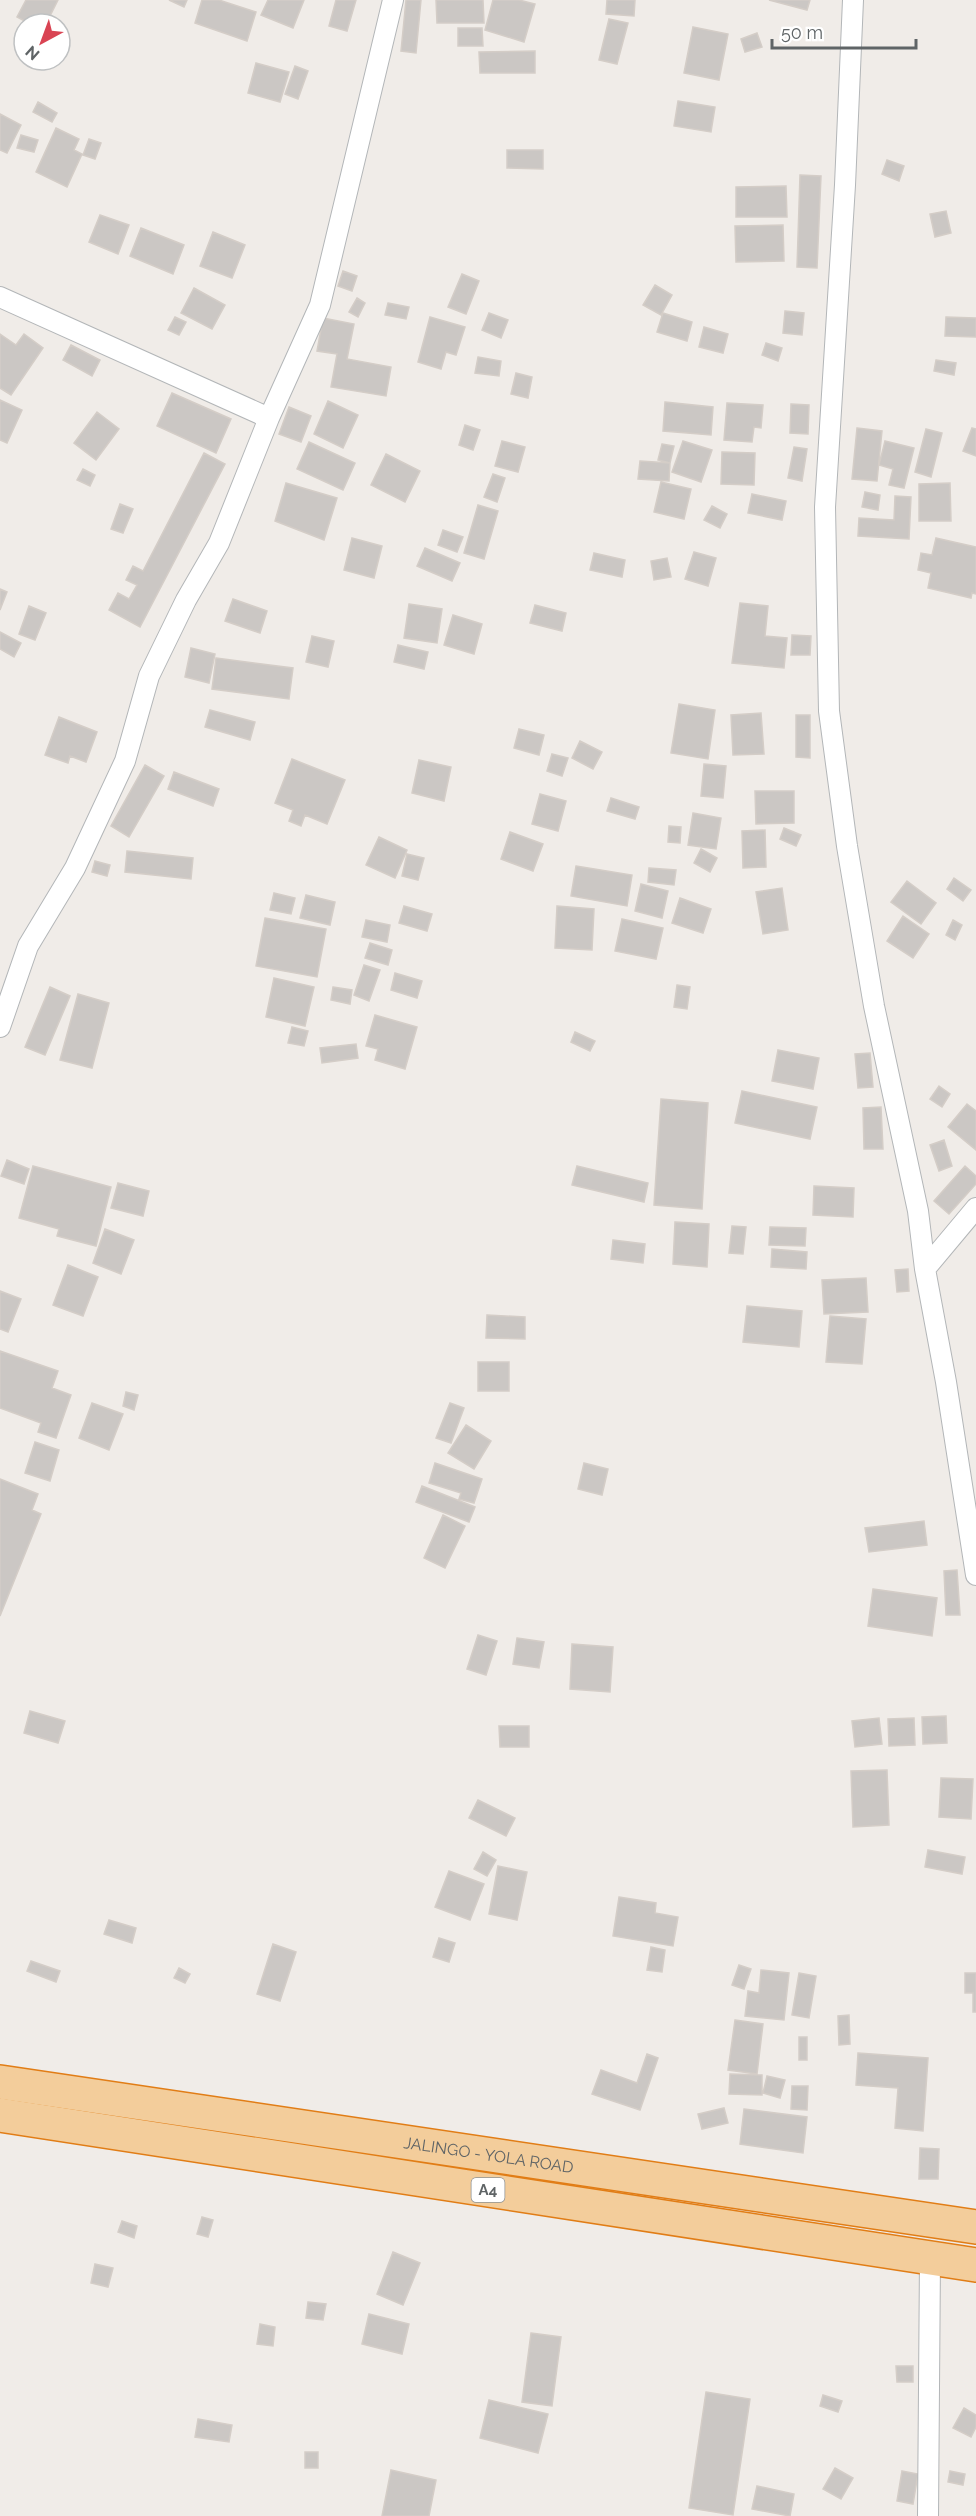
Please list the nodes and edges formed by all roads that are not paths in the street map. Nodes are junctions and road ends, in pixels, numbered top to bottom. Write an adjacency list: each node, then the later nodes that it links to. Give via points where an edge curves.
1 (393, 0): 4 (street, via 320,305)
2 (853, 0): 7 (street, via 825,507 829,711 874,1006 918,1211)
3 (0, 297): 4 (street)
4 (269, 418): 5 (street, via 219,543 149,676 124,761 75,868 28,946)
5 (0, 1027)
6 (976, 1208): 7 (street)
7 (925, 1269): 8 (street)
8 (976, 1575)
9 (0, 2082): 11 (highway, JALINGO - YOLA ROAD / A4)
10 (0, 2115): 12 (highway, A4)
11 (976, 2227)
12 (930, 2258): 13 (highway, A4); 14 (street)
13 (976, 2265)
14 (928, 2516)

